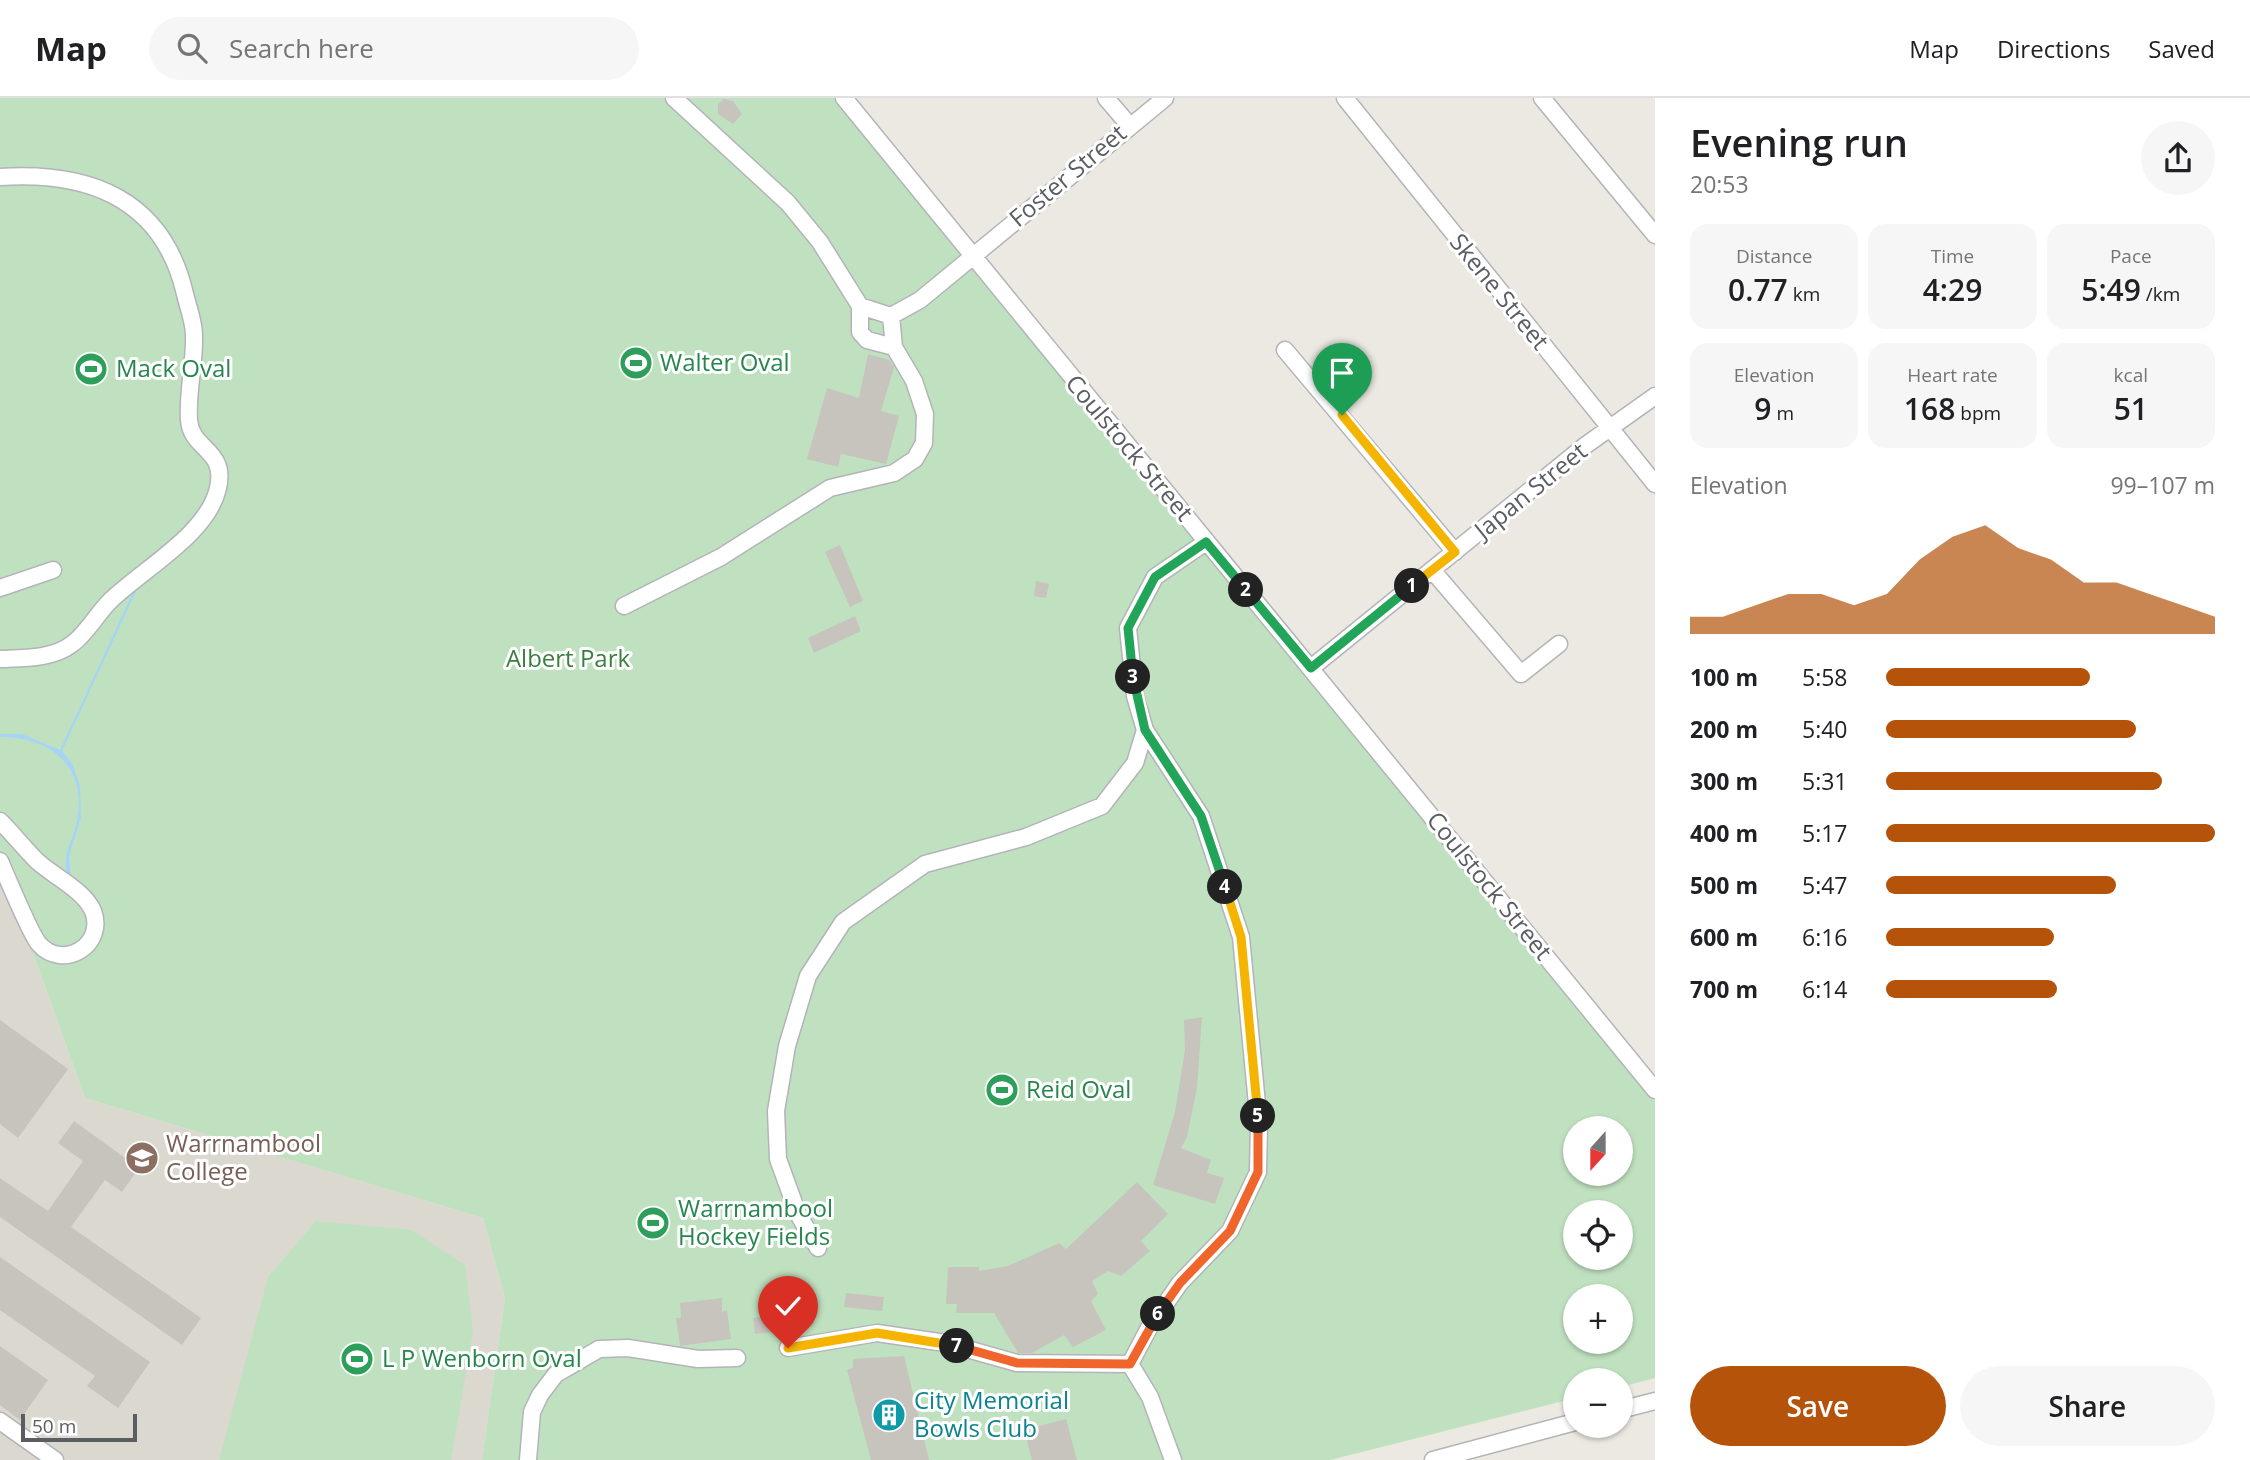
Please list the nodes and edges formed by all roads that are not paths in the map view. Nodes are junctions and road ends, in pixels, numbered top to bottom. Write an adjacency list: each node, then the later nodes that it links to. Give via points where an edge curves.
1 (674, 98): 11 (street, via 788,203 820,242)
2 (844, 98): 10 (street, Coulstock Street)
3 (1107, 98): 7 (street)
4 (1165, 98): 7 (street, Foster Street)
5 (1345, 98): 16 (street, Skene Street)
6 (1542, 98): 9 (street)
7 (1129, 125): 10 (street, Foster Street)
8 (0, 177): 25 (street, via 28,175 94,186 130,202 152,222 182,281 194,332 191,433 216,458 221,472 218,491 192,532 111,600 72,644 35,657)
9 (1655, 235)
10 (972, 256): 12 (street, Foster Street, via 920,300); 18 (street, Coulstock Street)
11 (860, 306): 12 (street); 13 (street, via 860,332 867,340)
12 (891, 316): 13 (street)
13 (894, 347): 23 (street, via 914,381 925,415 924,443 915,459 894,473 830,488 721,556)
14 (1285, 350): 19 (street)
15 (1655, 396): 16 (street, Japan Street)
16 (1611, 430): 17 (street, Skene Street); 19 (street, Japan Street, via 1586,445)
17 (1655, 484)
18 (1206, 542): 26 (street, Coulstock Street); 27 (street, via 1155,577 1128,628 1135,696)
19 (1455, 552): 21 (street, Japan Street)
20 (53, 570): 22 (street)
21 (1432, 570): 24 (street, via 1521,674); 26 (street, Japan Street)
22 (0, 588)
23 (624, 606)
24 (1559, 644)
25 (0, 659)
26 (1311, 668): 30 (street, Coulstock Street)
27 (1145, 730): 31 (street, via 1135,763 1102,806 1026,837 925,864 844,922 808,976 786,1046 776,1111 778,1159 798,1214); 34 (street, via 1201,816 1241,937 1259,1125 1258,1172 1230,1231 1180,1283)
28 (0, 821): 29 (street, via 92,910 96,931 88,947 74,955 54,953 39,944)
29 (0, 861)
30 (1654, 1086)
31 (818, 1248)
32 (788, 1348): 34 (street, via 877,1333 946,1343 1017,1363)
33 (737, 1358): 40 (street, via 698,1359 628,1348 599,1349 586,1355 556,1374 540,1395 532,1412)
34 (1130, 1364): 41 (street, via 1150,1397)
35 (1655, 1401): 36 (street)
36 (1633, 1407)
37 (0, 1421): 39 (street)
38 (1563, 1425): 42 (street)
39 (55, 1460)
40 (528, 1460)
41 (1173, 1460)
42 (1433, 1460)

